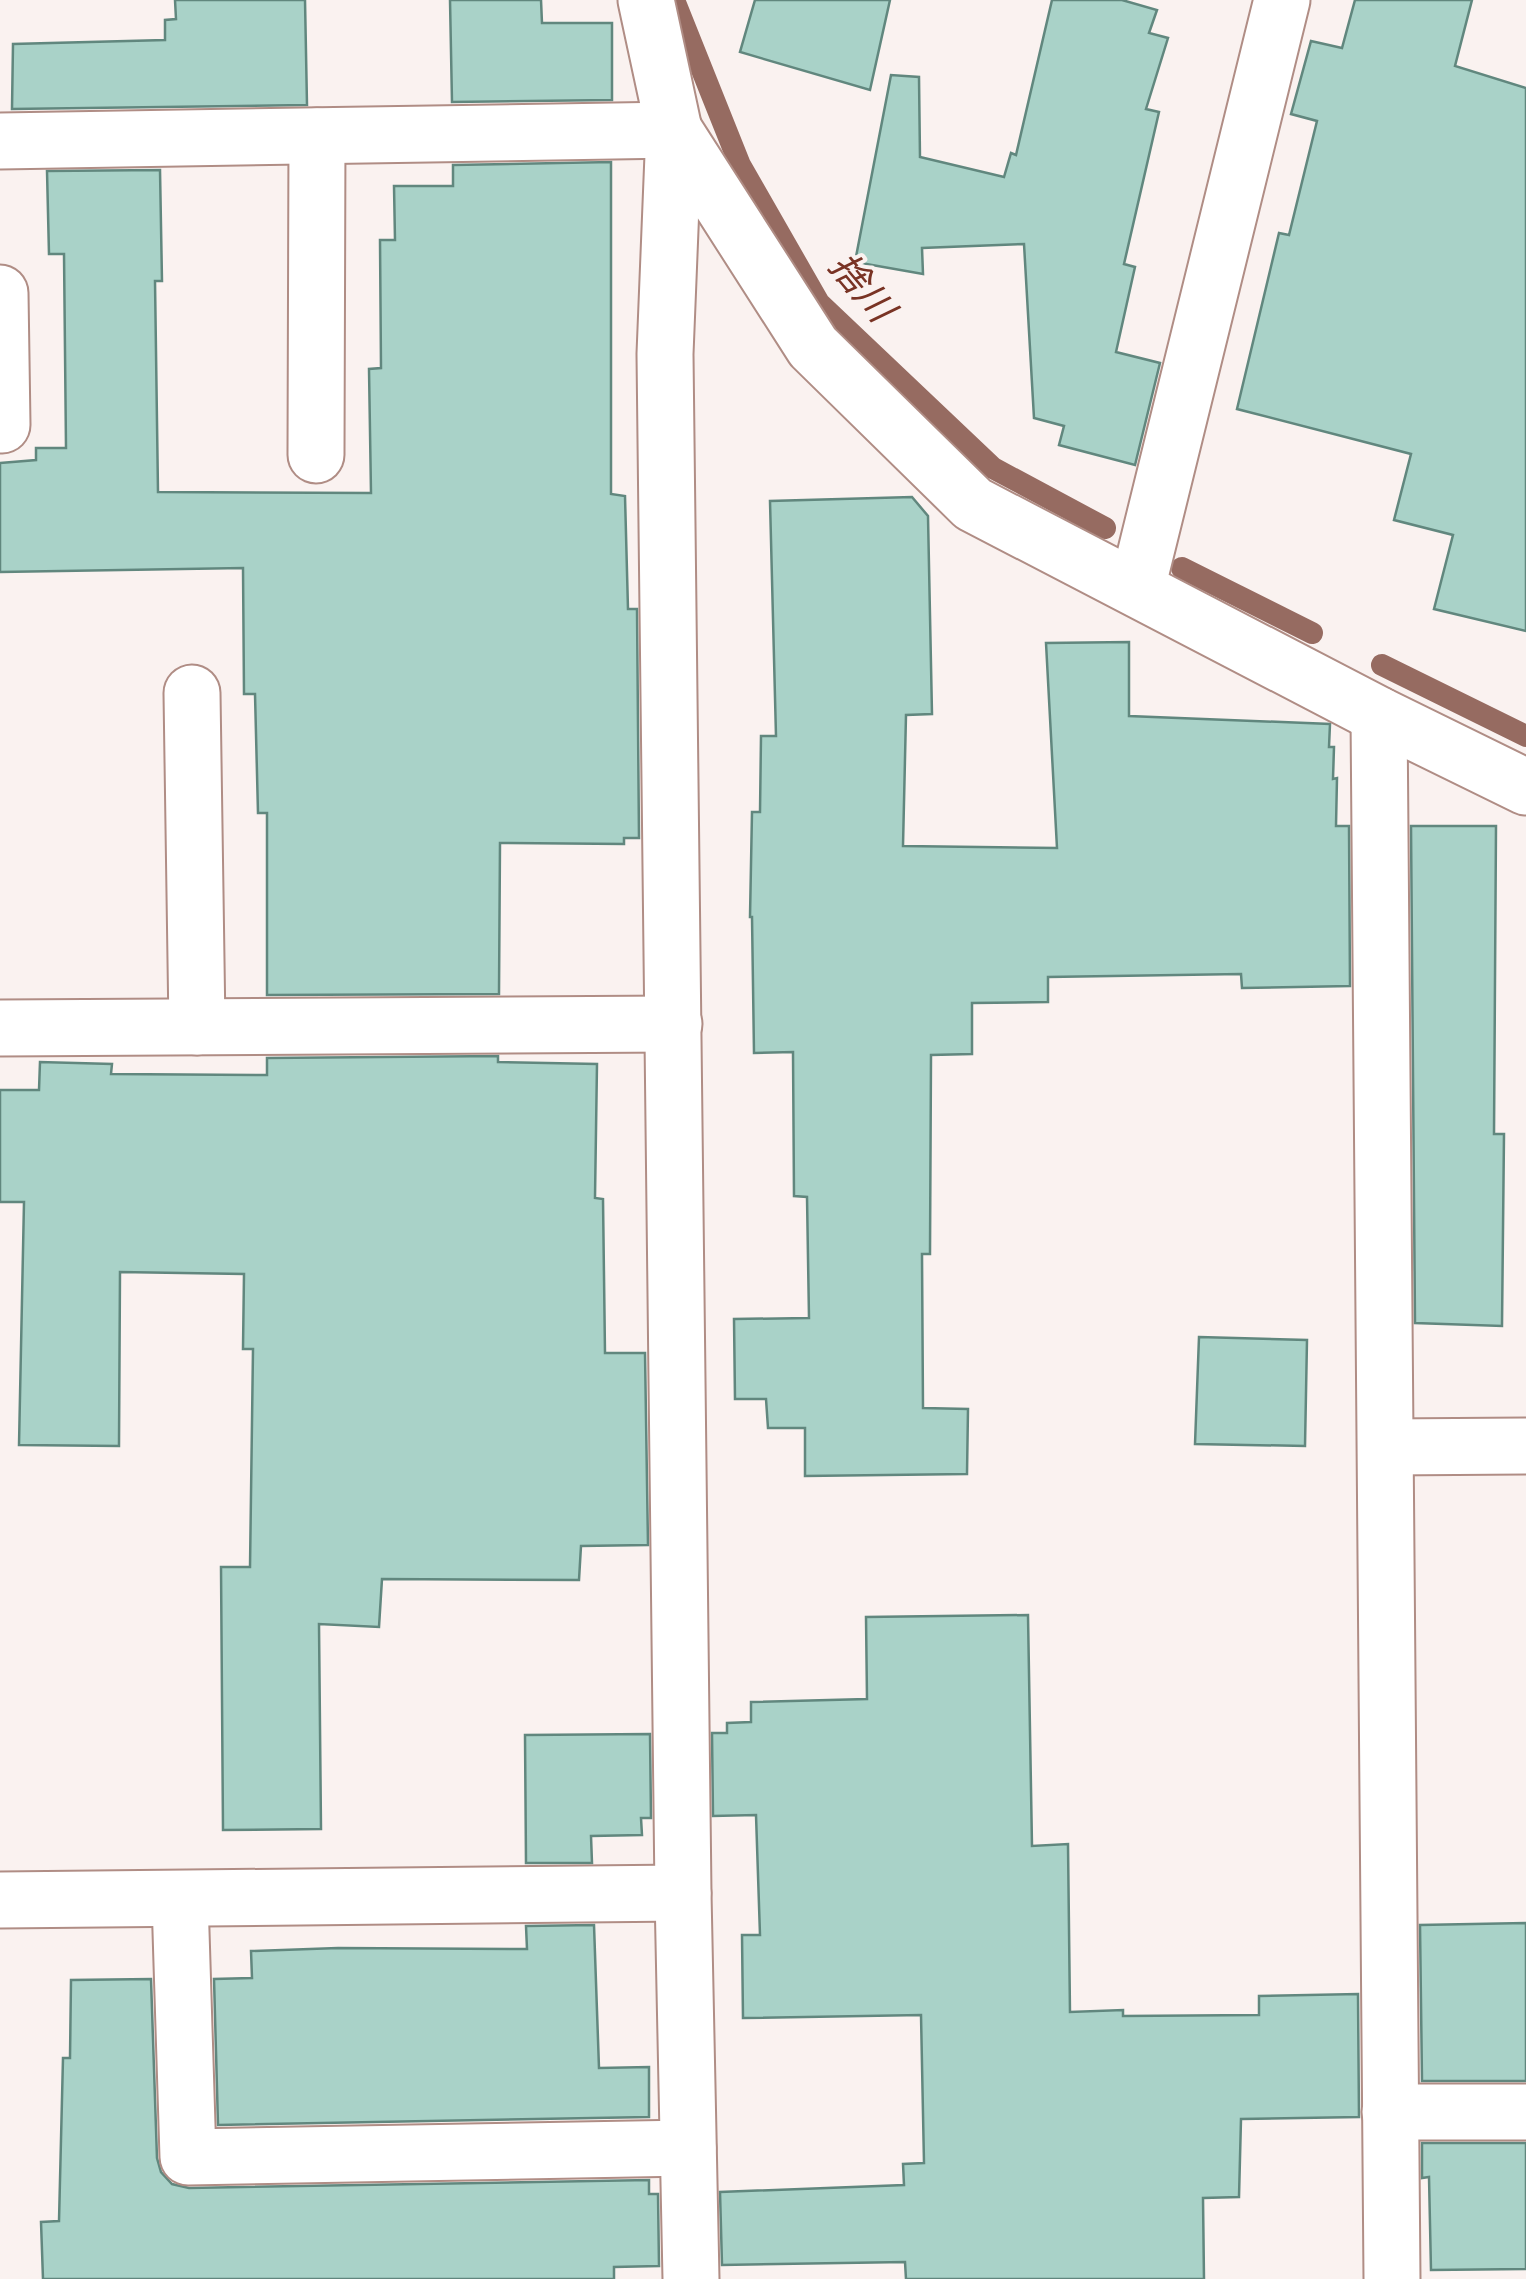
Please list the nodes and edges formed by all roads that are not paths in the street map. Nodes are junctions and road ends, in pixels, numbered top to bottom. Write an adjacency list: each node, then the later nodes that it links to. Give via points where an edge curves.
1 (646, 0): 3 (street)
2 (1282, 0): 9 (street)
3 (674, 130): 4 (street); 9 (street, via 813,346 973,504); 13 (street, via 664,354)
4 (317, 136): 5 (street); 8 (street)
5 (0, 141)
6 (0, 294): 7 (street)
7 (2, 425)
8 (316, 456)
9 (1137, 588): 11 (street)
10 (192, 693): 14 (street)
11 (1379, 716): 12 (street); 17 (street)
12 (1526, 787)
13 (674, 1024): 14 (street); 18 (street)
14 (197, 1027): 15 (street)
15 (0, 1028)
16 (1526, 1446): 17 (street)
17 (1386, 1447): 21 (street)
18 (683, 1893): 19 (street); 23 (street)
19 (180, 1899): 20 (street); 23 (street, via 188,2157)
20 (0, 1900)
21 (1390, 2112): 22 (street); 25 (street)
22 (1526, 2112)
23 (688, 2148): 24 (street)
24 (691, 2279)
25 (1392, 2279)

